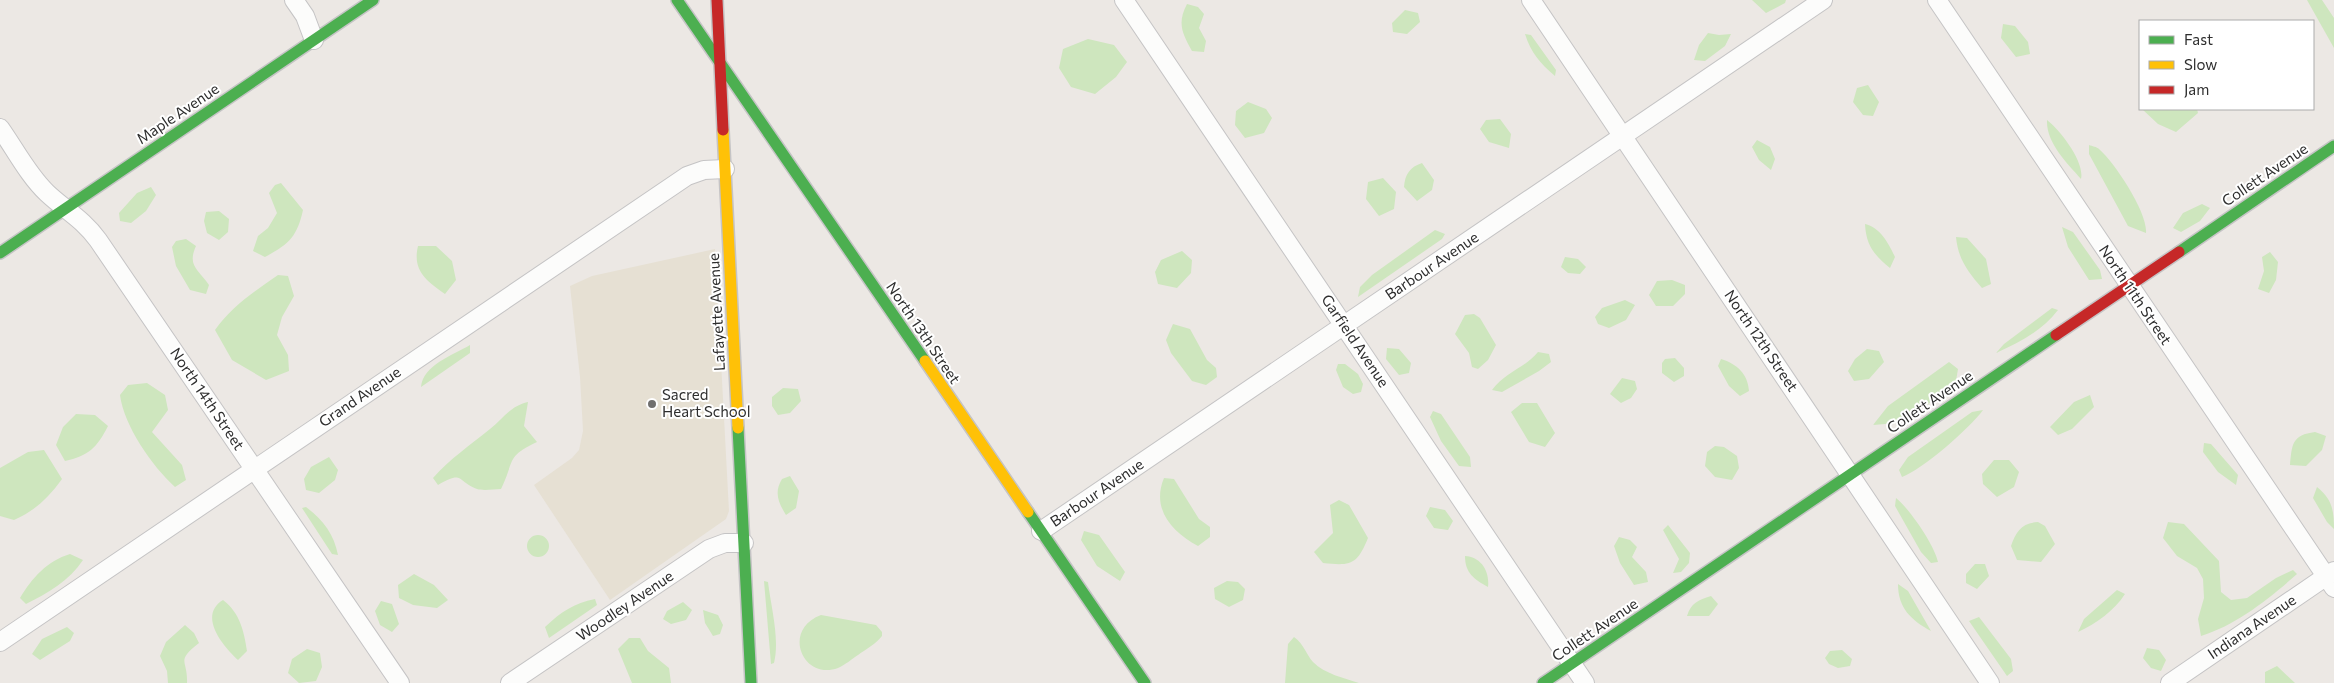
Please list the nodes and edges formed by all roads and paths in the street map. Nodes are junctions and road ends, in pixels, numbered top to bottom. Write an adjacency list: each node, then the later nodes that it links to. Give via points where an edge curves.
1 (294, 0): 9 (street, via 305,16)
2 (373, 0): 9 (street, Maple Avenue)
3 (677, 0): 10 (street, North 13th Street)
4 (717, 0): 10 (street, Lafayette Avenue)
5 (1124, 0): 18 (street, Garfield Avenue)
6 (1531, 0): 12 (street, North 12th Street)
7 (1823, 0): 12 (street, Barbour Avenue)
8 (1937, 0): 17 (street, North 11th Street)
9 (314, 40): 15 (street, Maple Avenue)
10 (720, 63): 14 (street, Lafayette Avenue); 21 (street, North 13th Street)
11 (0, 128): 15 (street, North 14th Street, via 35,179)
12 (1623, 137): 18 (street, Barbour Avenue); 20 (street, North 12th Street)
13 (2334, 146): 17 (street, Collett Avenue)
14 (726, 169): 19 (street, Grand Avenue, via 704,170 687,176); 22 (street, Lafayette Avenue)
15 (66, 208): 16 (street, Maple Avenue); 19 (street, North 14th Street, via 86,224 98,240)
16 (0, 253)
17 (2129, 286): 20 (street, Collett Avenue); 23 (street, North 11th Street)
18 (1344, 326): 21 (street, Barbour Avenue); 25 (street, Garfield Avenue)
19 (254, 469): 24 (street, Grand Avenue); 26 (street, North 14th Street)
20 (1851, 474): 25 (street, Collett Avenue); 32 (street, North 12th Street)
21 (1041, 531): 29 (street, North 13th Street)
22 (744, 543): 27 (street, Woodley Avenue, via 726,543 709,549); 28 (street, Lafayette Avenue)
23 (2331, 579): 33 (street, Indiana Avenue)
24 (0, 642)
25 (1572, 664): 30 (street, Collett Avenue); 31 (street, Garfield Avenue)
26 (400, 683)
27 (510, 683)
28 (751, 683)
29 (1144, 683)
30 (1543, 683)
31 (1585, 683)
32 (1990, 683)
33 (2170, 683)

